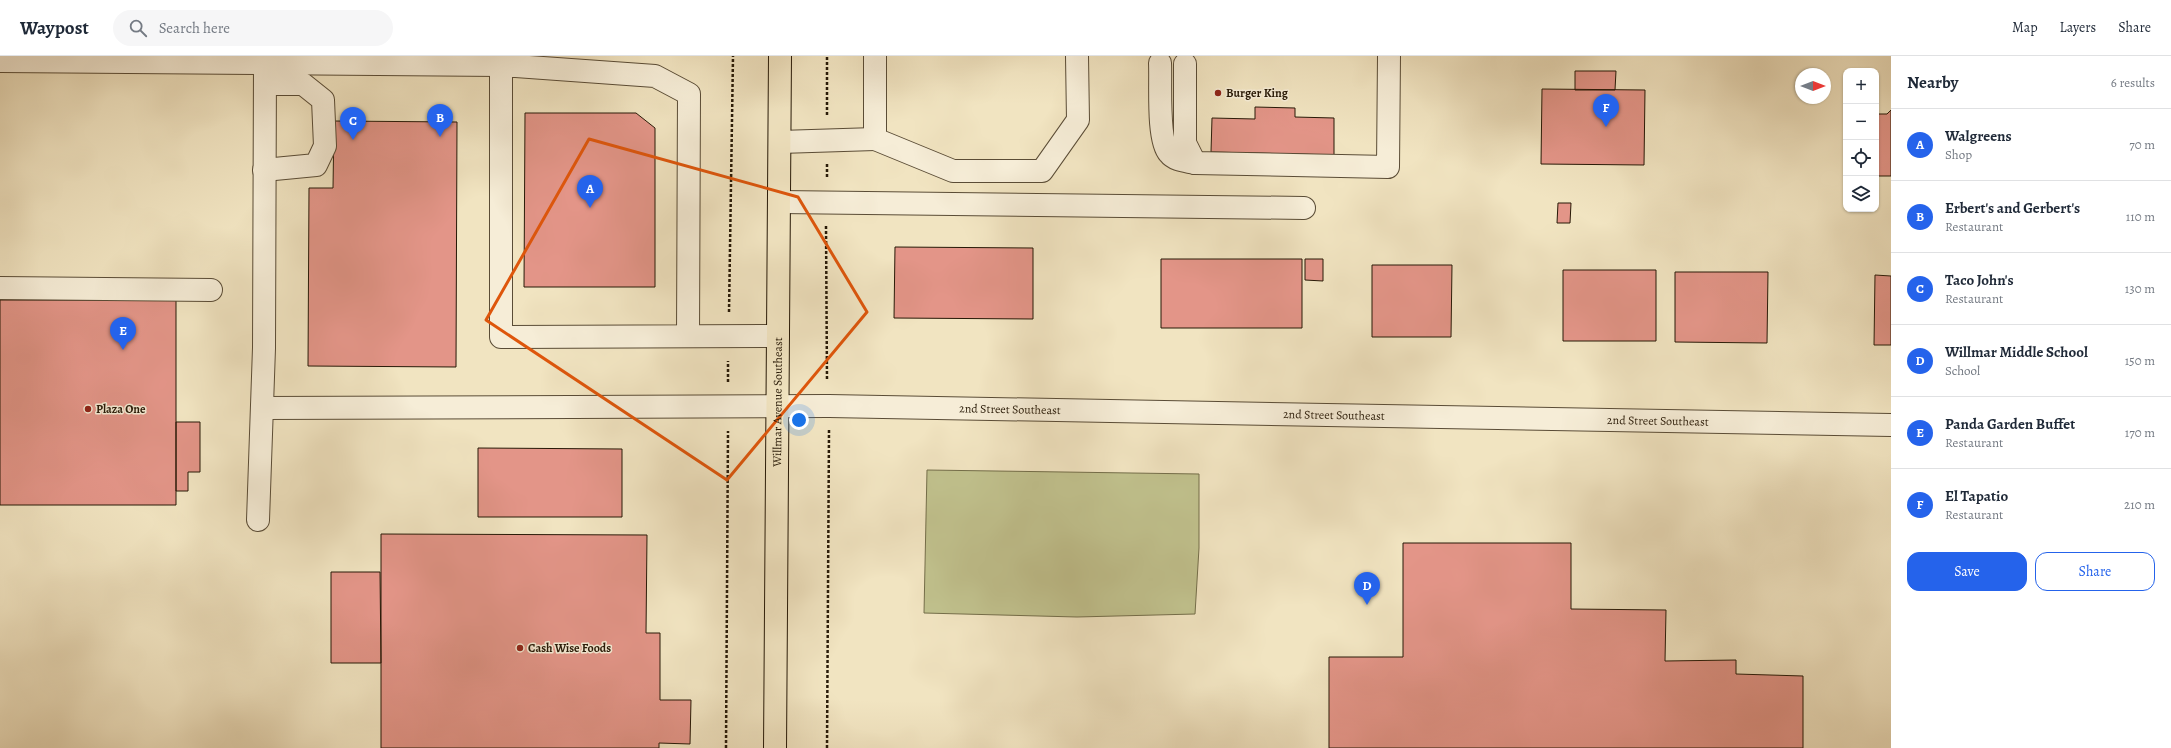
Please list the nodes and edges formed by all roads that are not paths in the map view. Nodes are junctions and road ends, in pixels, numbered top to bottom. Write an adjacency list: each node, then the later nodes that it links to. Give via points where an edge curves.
1 (780, 56): 11 (main road, Willmar Avenue Southeast)
2 (875, 56): 10 (street)
3 (1077, 56): 10 (street, via 1078,120 1042,171 953,171)
4 (0, 61): 9 (street)
5 (501, 61): 9 (street); 18 (street, via 655,76 689,94); 18 (street, via 501,337)
6 (1389, 61): 12 (street, via 1388,167)
7 (1160, 63): 12 (street, via 1162,134 1169,153 1177,159)
8 (1185, 64): 12 (street, via 1185,143)
9 (265, 74): 13 (street); 13 (street, via 303,84 323,100 325,146 316,164)
10 (875, 139): 11 (street)
11 (780, 142): 14 (main road, Willmar Avenue Southeast)
12 (1195, 163)
13 (264, 170): 21 (street)
14 (780, 202): 15 (street); 19 (main road, Willmar Avenue Southeast)
15 (1304, 208)
16 (0, 288): 17 (street)
17 (211, 290)
18 (688, 336): 19 (street)
19 (778, 336): 20 (main road, Willmar Avenue Southeast)
20 (778, 406): 21 (street, 2nd Street Southeast); 22 (street, 2nd Street Southeast); 24 (main road, Willmar Avenue Southeast)
21 (262, 408): 23 (street)
22 (1891, 425)
23 (258, 520)
24 (775, 748)

